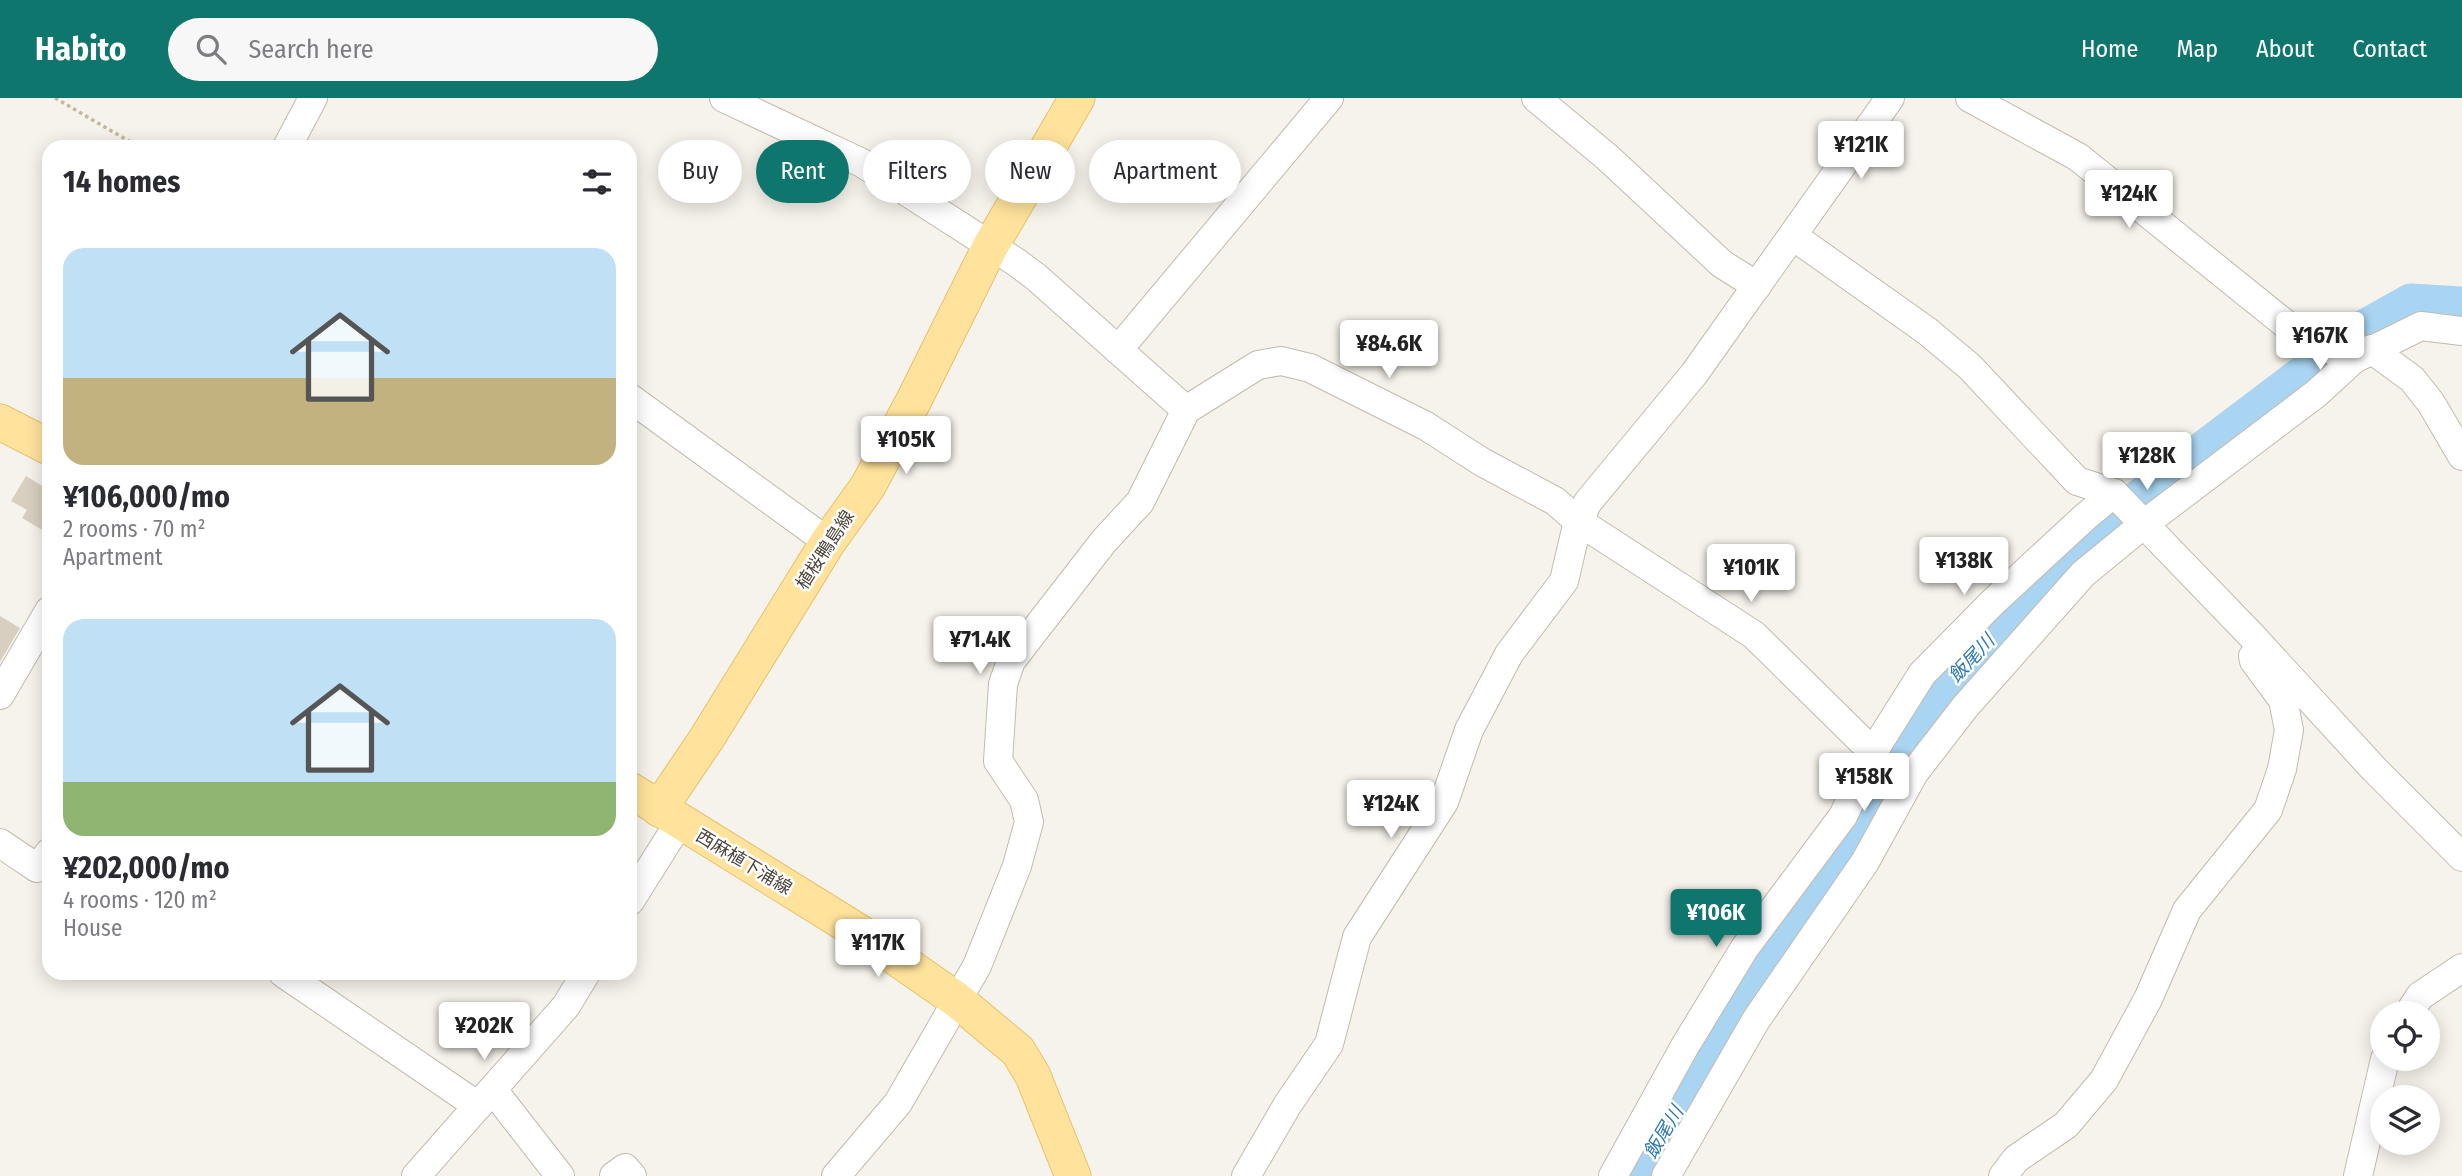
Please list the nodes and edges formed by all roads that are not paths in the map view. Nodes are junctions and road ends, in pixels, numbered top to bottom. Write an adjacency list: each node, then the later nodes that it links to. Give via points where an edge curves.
1 (313, 98): 8 (street)
2 (724, 98): 10 (street, via 862,163)
3 (1077, 98): 10 (main road, 植桜鴨島線)
4 (1329, 98): 13 (street)
5 (1536, 98): 11 (street, via 1722,264)
6 (1890, 98): 9 (street)
7 (1970, 98): 14 (street, via 2078,157 2304,340)
8 (291, 140)
9 (1793, 236): 11 (street); 20 (street, via 1970,367 2077,481)
10 (990, 247): 13 (street, via 1036,276); 23 (main road, 植桜鴨島線, via 891,446)
11 (1757, 286): 21 (street, via 1694,374 1588,502)
12 (2462, 331): 14 (street, via 2421,326)
13 (1118, 350): 16 (street)
14 (2362, 354): 19 (street, via 2412,379); 22 (street)
15 (637, 403): 23 (street)
16 (1186, 410): 21 (street, via 1258,365 1281,361 1310,368 1426,426 1555,501); 37 (street, via 1140,502 1011,661 1001,696 998,761 1024,800 1029,822 999,912)
17 (0, 422): 18 (main road)
18 (42, 443)
19 (2462, 456)
20 (2114, 493): 22 (street); 27 (street, via 1922,674)
21 (1578, 521): 27 (street, via 1754,635); 48 (street, via 1564,581 1509,654 1469,730 1444,802 1357,937 1329,1044)
22 (2144, 524): 25 (street); 42 (street, via 2084,574 1965,707 1914,773 1865,862 1756,1020)
23 (828, 542): 29 (main road, 植桜鴨島線, via 707,738)
24 (42, 623): 26 (street)
25 (2252, 636): 31 (street); 50 (street, via 2253,661 2283,700 2289,730 2268,810 2188,910 2148,999 2104,1080 2066,1125 2016,1159)
26 (0, 695)
27 (1873, 752): 49 (street, via 1843,816 1744,949)
28 (637, 795): 29 (main road, 西麻植下浦線)
29 (669, 816): 33 (street); 37 (main road, 西麻植下浦線, via 859,932)
30 (0, 843): 32 (street, via 37,868)
31 (2462, 857)
32 (42, 862)
33 (637, 886)
34 (2462, 968): 38 (street)
35 (294, 980): 40 (street)
36 (582, 980): 40 (street, via 566,1006)
37 (957, 1000): 41 (main road, 西麻植下浦線, via 1018,1051 1032,1076); 47 (street, via 898,1103)
38 (2417, 1001)
39 (2382, 1071): 51 (street)
40 (485, 1098): 43 (street); 44 (street)
41 (1064, 1170)
42 (1672, 1174)
43 (416, 1176)
44 (560, 1176)
45 (614, 1176): 46 (street, via 625,1168)
46 (632, 1176)
47 (836, 1176)
48 (1246, 1176)
49 (1614, 1176)
50 (2003, 1176)
51 (2358, 1176)

